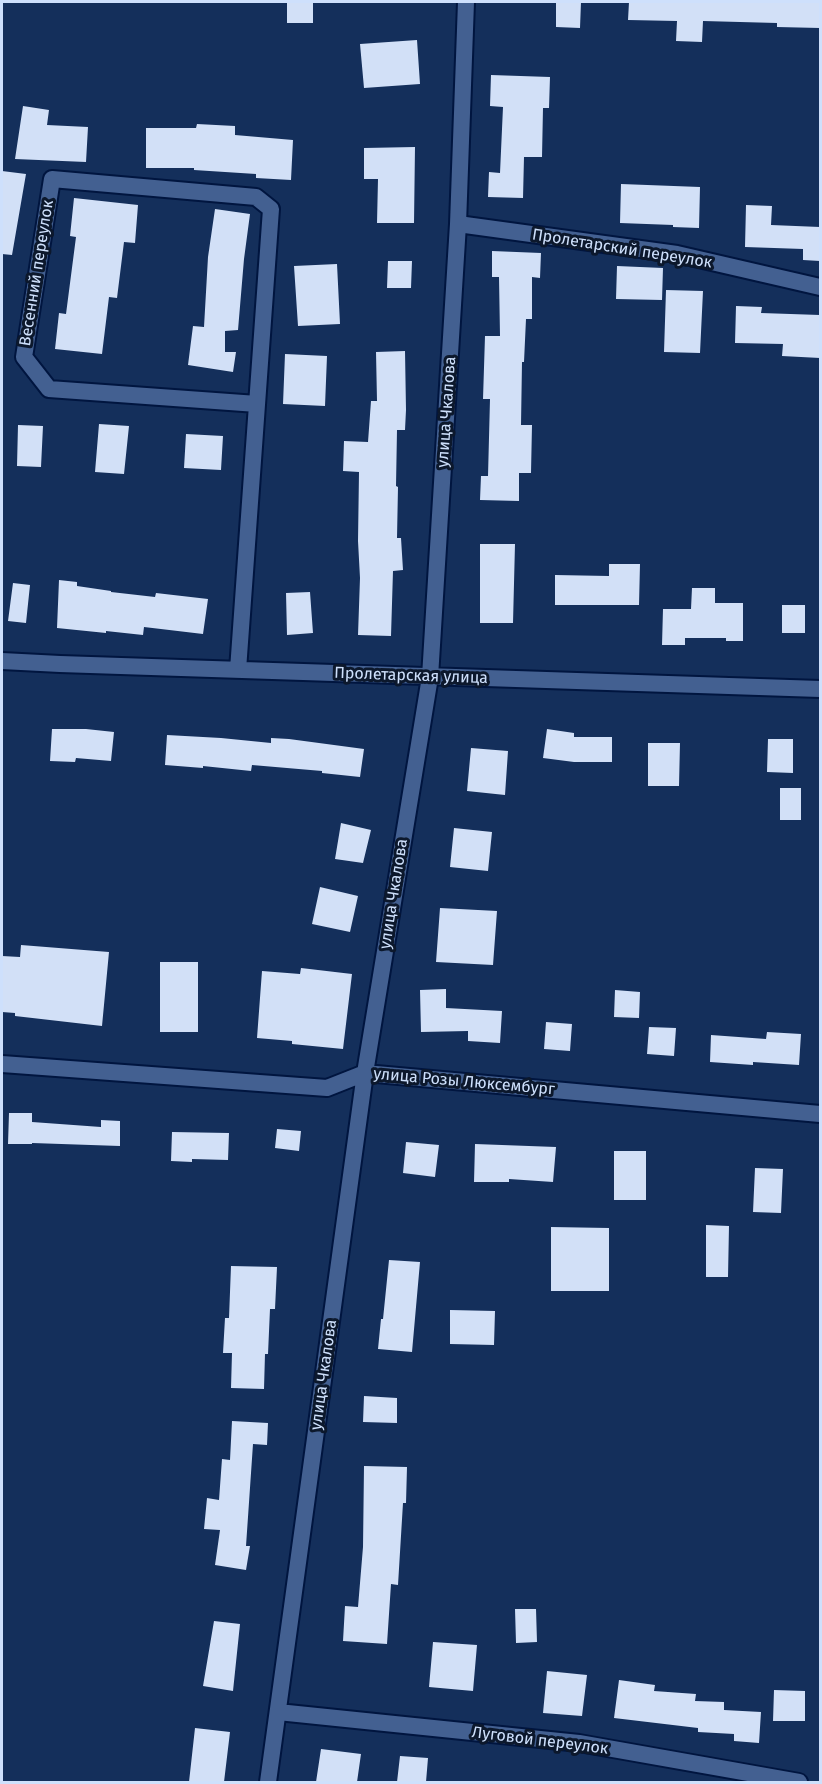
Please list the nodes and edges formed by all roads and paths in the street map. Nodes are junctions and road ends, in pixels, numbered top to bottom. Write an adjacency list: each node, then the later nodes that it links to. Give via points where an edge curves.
1 (466, 2): 2 (street, улица Чкалова)
2 (459, 224): 3 (street, Пролетарский переулок, via 677,254); 7 (street, улица Чкалова)
3 (820, 287)
4 (257, 404): 4 (street, Весенний переулок, via 271,209 256,198 52,179 24,357 49,389); 6 (street, Весенний переулок)
5 (2, 661): 6 (street, Пролетарская улица)
6 (238, 670): 7 (street, Пролетарская улица)
7 (430, 677): 8 (street, Пролетарская улица); 10 (street, улица Чкалова)
8 (820, 689)
9 (2, 1064): 10 (street, улица Розы Люксембург, via 327,1088)
10 (364, 1073): 11 (street, улица Розы Люксембург); 12 (street, улица Чкалова)
11 (820, 1114)
12 (279, 1712): 13 (street, улица Чкалова); 14 (street, Луговой переулок, via 579,1743)
13 (268, 1782)
14 (800, 1782)

